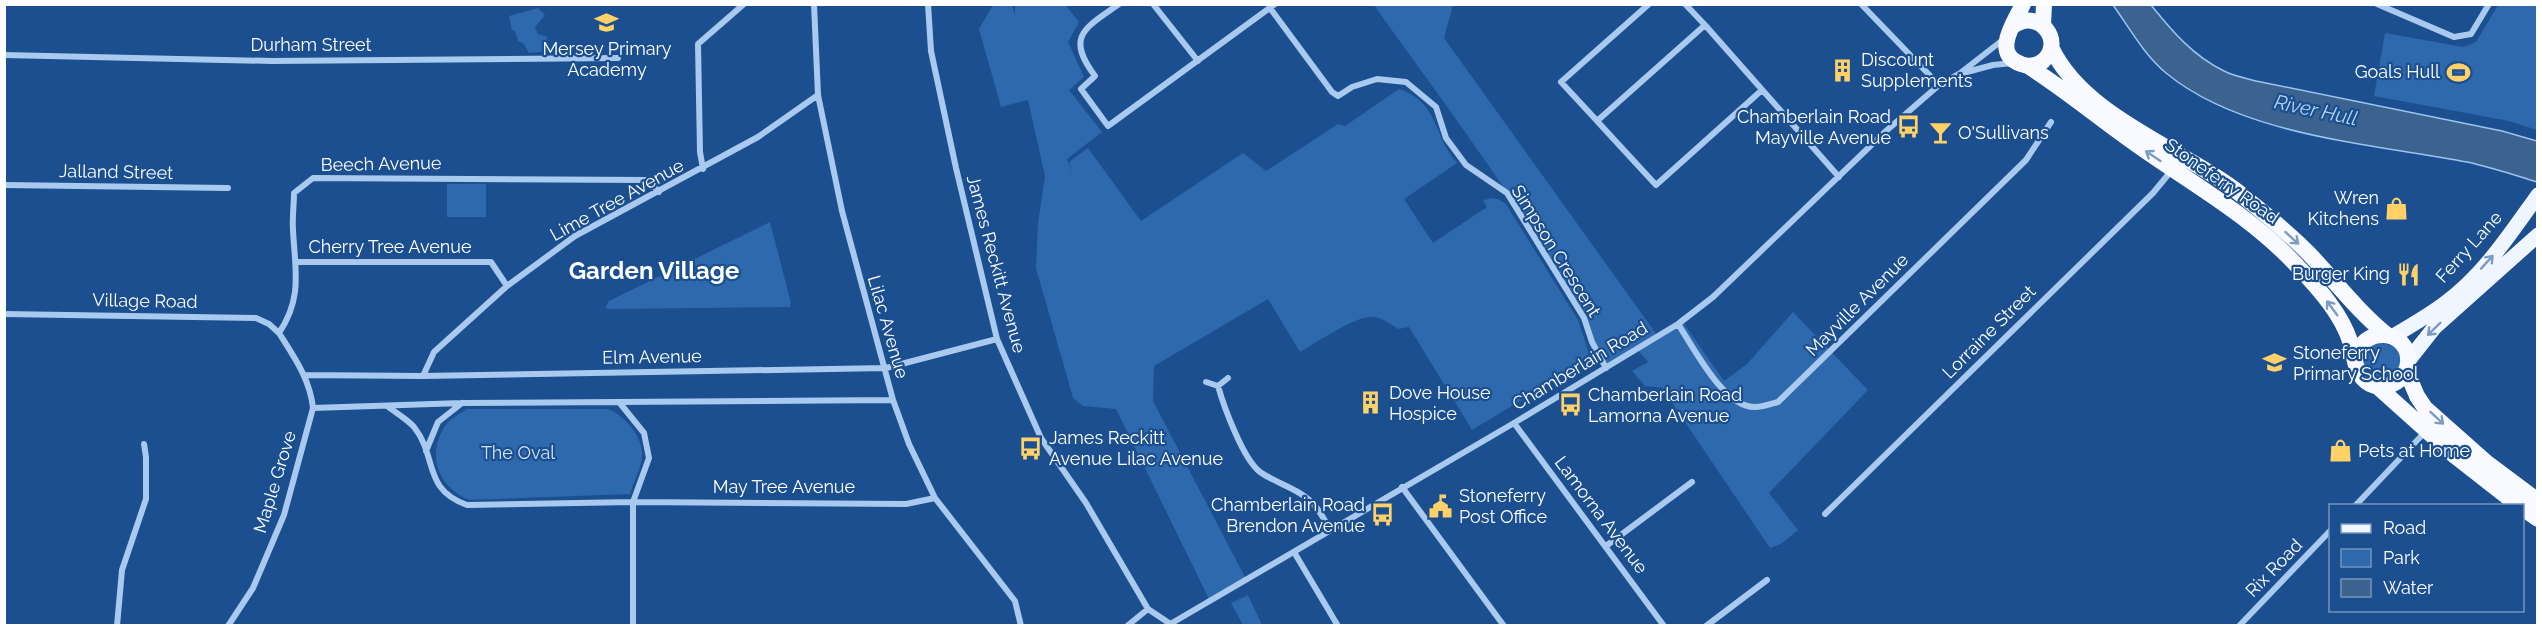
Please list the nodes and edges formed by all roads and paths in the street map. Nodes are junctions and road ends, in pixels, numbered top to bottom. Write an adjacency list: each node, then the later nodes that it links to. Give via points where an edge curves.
1 (744, 4): 28 (street, via 698,44)
2 (814, 4): 25 (street, Lilac Avenue)
3 (928, 4): 42 (street, James Reckitt Avenue, via 931,51)
4 (1119, 4): 20 (street, via 1081,36 1080,50 1095,76 1081,89 1108,126)
5 (1153, 4): 20 (street)
6 (1649, 4): 27 (street, via 1561,82)
7 (1685, 4): 14 (street)
8 (1862, 4): 23 (street)
9 (2023, 4): 16 (highway)
10 (2044, 4): 15 (highway)
11 (2377, 4): 12 (street, via 2454,37 2471,34)
12 (2489, 4)
13 (1272, 6): 20 (street); 45 (street, Simpson Crescent, via 1338,96 1377,79 1407,82 1436,107 1446,138 1466,165 1506,193 1584,318)
14 (1705, 25): 24 (street); 27 (street, via 1597,121)
15 (2043, 26): 16 (highway, via 2031,20 2017,23); 17 (highway, via 2050,35)
16 (2009, 32): 21 (highway, via 2008,53); 22 (street, Chamberlain Road)
17 (2051, 47): 21 (highway, via 2043,61); 41 (highway, Stoneferry Road, one-way to 41, via 2065,72 2092,97 2169,150 2217,177 2267,216)
18 (4, 55): 19 (street, Durham Street, via 272,61)
19 (618, 58)
20 (1198, 61)
21 (2023, 65): 22 (street, Chamberlain Road, via 1993,65); 29 (highway, Stoneferry Road, one-way to 21)
22 (1959, 74): 23 (street, Chamberlain Road)
23 (1939, 85): 30 (street, Chamberlain Road)
24 (1762, 90): 27 (street, via 1656,185); 30 (street)
25 (818, 95): 28 (street, Lime Tree Avenue); 46 (street, Lilac Avenue, via 860,286)
26 (2051, 122): 39 (street, Mayville Avenue, via 2026,160 1778,402 1754,407 1732,400)
27 (1600, 124)
28 (703, 169): 33 (street, Lime Tree Avenue)
29 (2173, 169): 43 (highway, Stoneferry Road, one-way to 29, via 2350,340 2335,311 2303,271 2250,220); 70 (street, Lorraine Street)
30 (1839, 177): 39 (street, Chamberlain Road, via 1713,297)
31 (4, 185): 32 (street, Jalland Street)
32 (228, 188)
33 (659, 192): 36 (street, Beech Avenue, via 647,180 313,178 294,193); 37 (street, Lime Tree Avenue, via 575,236)
34 (2538, 195): 41 (main road, Ferry Lane, one-way to 34, via 2463,288 2498,250)
35 (2538, 235): 44 (main road, Ferry Lane, one-way to 44, via 2434,328)
36 (297, 262): 37 (street, Cherry Tree Avenue, via 491,262); 40 (street, Beech Avenue, via 298,282 292,310)
37 (507, 286): 48 (street, Lime Tree Avenue, via 434,352)
38 (4, 314): 40 (street, Village Road, via 256,318)
39 (1678, 324): 45 (street, Chamberlain Road)
40 (279, 333): 47 (street)
41 (2390, 336): 43 (highway, via 2364,340); 44 (highway, via 2403,346)
42 (997, 339): 46 (street, Elm Avenue); 77 (street, James Reckitt Avenue, via 1041,438 1086,503)
43 (2355, 362): 52 (highway, via 2364,380)
44 (2407, 365): 52 (highway, via 2395,383); 65 (highway, one-way to 65, via 2425,408 2487,463)
45 (1606, 368): 58 (street, Chamberlain Road)
46 (886, 369): 48 (street, Elm Avenue); 53 (street, Lilac Avenue)
47 (304, 375): 48 (street, Elm Avenue); 57 (street)
48 (423, 376)
49 (1228, 378): 51 (street)
50 (1206, 382): 51 (street)
51 (1218, 386): 72 (street, via 1242,445 1258,471 1310,501)
52 (2378, 387): 59 (highway)
53 (893, 400): 54 (street); 64 (street, Lilac Avenue)
54 (619, 402): 55 (street); 66 (street, via 644,433 649,458)
55 (462, 403): 56 (street); 61 (street, via 438,422)
56 (387, 406): 57 (street); 61 (street, via 414,427)
57 (313, 408): 80 (street, Maple Grove, via 284,515 253,588)
58 (1514, 423): 63 (street, Chamberlain Road); 74 (street, Lamorna Avenue)
59 (2426, 431): 67 (street); 68 (highway)
60 (144, 444): 79 (street, via 146,500 122,570)
61 (426, 450): 66 (street, via 434,480 451,500 467,506)
62 (1692, 482): 74 (street)
63 (1402, 487): 72 (street, Chamberlain Road); 85 (street)
64 (935, 498): 66 (street, May Tree Avenue, via 906,504); 82 (street, Lilac Avenue, via 1015,602)
65 (2538, 501)
66 (633, 502): 81 (street)
67 (2357, 504)
68 (2517, 504)
69 (2524, 509): 71 (highway)
70 (1825, 514)
71 (2538, 519)
72 (1329, 529): 75 (street, Chamberlain Road)
73 (2329, 533): 88 (street, Rix Road)
74 (1606, 546): 86 (street, Lamorna Avenue)
75 (1294, 552): 78 (street, Chamberlain Road); 84 (street)
76 (1767, 580): 87 (street)
77 (1148, 609): 78 (street, James Reckitt Avenue); 83 (street)
78 (1172, 624)
79 (117, 626)
80 (228, 626)
81 (633, 626)
82 (1021, 626)
83 (1127, 626)
84 (1338, 626)
85 (1504, 626)
86 (1664, 626)
87 (1706, 626)
88 (2239, 626)

